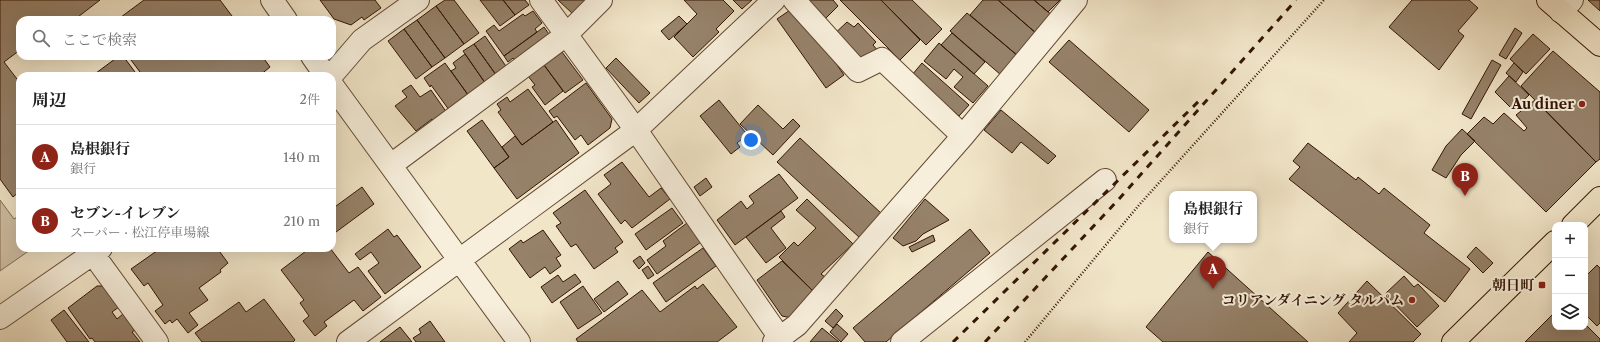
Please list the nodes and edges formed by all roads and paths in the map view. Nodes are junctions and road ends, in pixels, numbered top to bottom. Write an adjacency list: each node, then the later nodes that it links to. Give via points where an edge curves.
1 (272, 0): 10 (street)
2 (418, 0): 15 (street, via 362,40)
3 (541, 0): 11 (street)
4 (601, 0): 11 (street)
5 (774, 0): 17 (street)
6 (794, 0): 18 (street, via 858,71 882,59)
7 (1076, 0): 18 (street)
8 (1324, 0): 33 (path, via 1139,205)
9 (1560, 4): 12 (main road)
10 (283, 16)
11 (566, 35): 17 (street); 19 (street)
12 (1600, 45)
13 (315, 60): 14 (street)
14 (323, 72)
15 (334, 72)
16 (336, 90): 19 (street)
17 (636, 130): 26 (street); 28 (street)
18 (963, 136): 28 (street, via 797,326)
19 (391, 165): 26 (street)
20 (1105, 180): 32 (street)
21 (1600, 198): 22 (main road)
22 (1576, 222)
23 (1552, 245): 34 (main road)
24 (96, 252): 27 (street)
25 (98, 252): 29 (street)
26 (460, 260): 30 (street); 31 (street)
27 (0, 318)
28 (778, 341)
29 (157, 342)
30 (348, 342)
31 (519, 342)
32 (902, 342)
33 (1025, 342)
34 (1453, 342)

